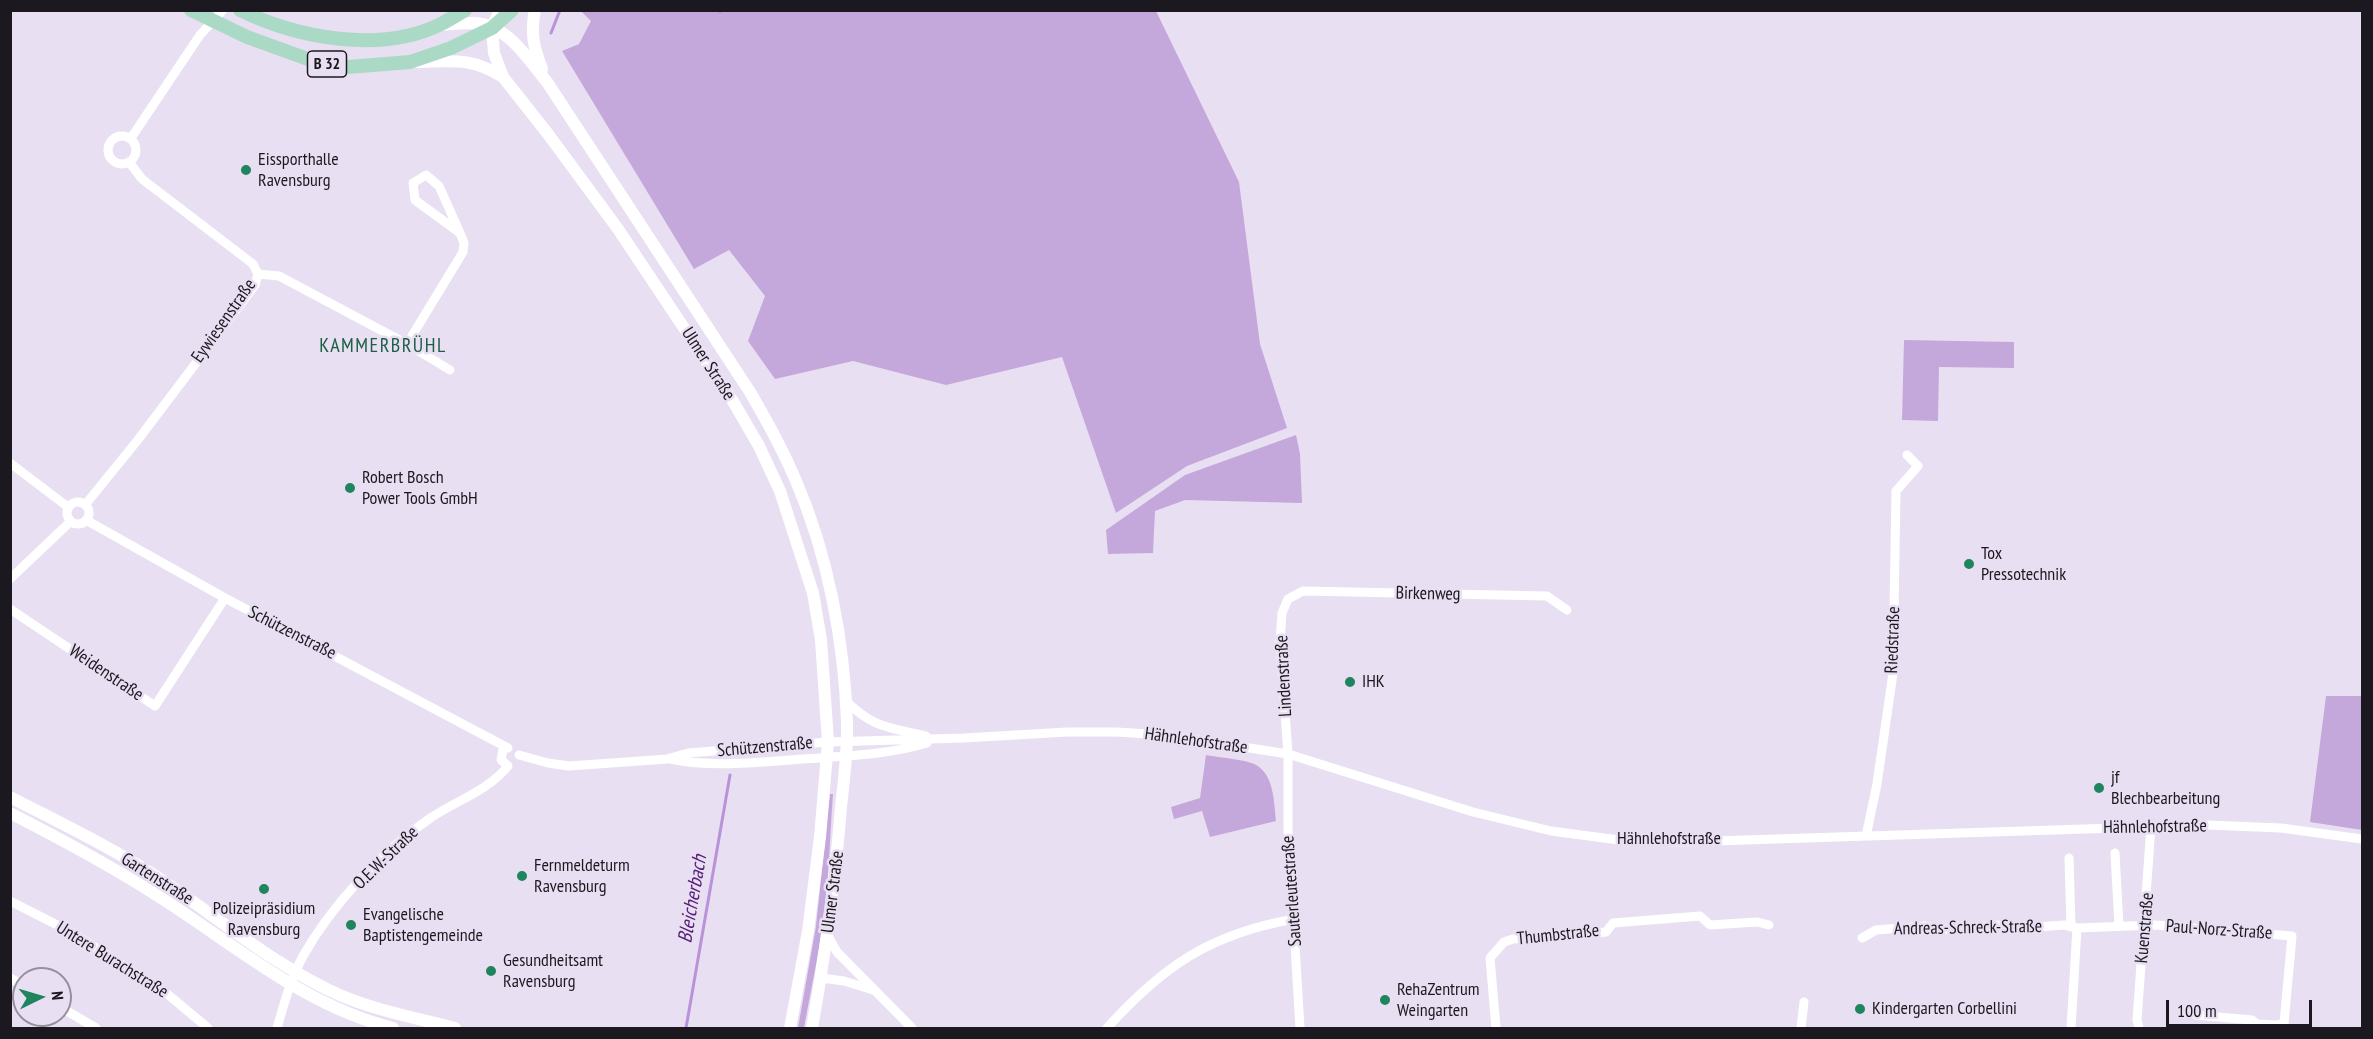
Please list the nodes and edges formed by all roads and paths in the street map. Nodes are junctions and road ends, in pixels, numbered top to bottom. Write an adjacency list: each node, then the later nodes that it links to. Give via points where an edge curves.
1 (191, 10): 8 (main road, B 32)
2 (223, 10): 8 (street)
3 (240, 10): 9 (main road, Ulmer Straße / B 32, via 316,36 346,41 412,34)
4 (465, 10): 9 (main road, B 32)
5 (500, 10): 10 (main road)
6 (512, 10): 10 (main road, B 32)
7 (535, 10): 13 (main road, via 533,47)
8 (212, 22): 11 (main road, B 32, via 316,62 348,67); 14 (street)
9 (439, 25): 10 (main road, Ulmer Straße, via 477,23)
10 (492, 28): 11 (main road, B 32); 12 (main road, Ulmer Straße, via 494,53); 13 (main road, Ulmer Straße, via 519,47)
11 (410, 62): 12 (main road, via 464,60 485,66)
12 (502, 77): 33 (main road, Ulmer Straße, via 618,229 707,360 759,446 780,491 813,593 821,640)
13 (547, 82): 31 (main road, Ulmer Straße, via 707,325 775,437 797,483 830,588)
14 (131, 138): 15 (street, via 136,151); 15 (street, Eywiesenstraße, via 117,136 107,150 113,161)
15 (129, 162): 17 (street, Eywiesenstraße, via 142,179 254,264)
16 (460, 233): 16 (street, via 415,200 413,183 426,175 439,186); 18 (street, via 463,252)
17 (258, 274): 18 (street, via 279,276); 22 (street, Eywiesenstraße, via 255,285)
18 (407, 344): 19 (street)
19 (450, 370)
20 (1907, 455): 45 (street, Riedstraße, via 1918,466 1896,491 1893,673)
21 (10, 463): 23 (street)
22 (85, 505): 23 (street, via 77,502); 24 (street)
23 (68, 507): 25 (street)
24 (86, 520): 25 (street, via 78,524); 27 (street, Schützenstraße)
25 (71, 521): 26 (street)
26 (10, 579)
27 (225, 598): 29 (street, Weidenstraße, via 155,706); 35 (street, Schützenstraße)
28 (1288, 599): 30 (street, Birkenweg, via 1303,591 1547,596); 36 (street, Lindenstraße, via 1282,613 1280,642)
29 (10, 609)
30 (1567, 610)
31 (845, 700): 32 (street, via 874,724); 34 (main road, Ulmer Straße)
32 (940, 739): 34 (street); 36 (street, Hähnlehofstraße, via 1116,732 1166,735); 37 (street, via 911,748)
33 (828, 742): 34 (street); 39 (main road, Ulmer Straße); 40 (street, Schützenstraße, via 688,753)
34 (846, 742): 37 (main road, Ulmer Straße)
35 (504, 747): 38 (street, Schützenstraße, via 513,748); 41 (street, via 500,755)
36 (1288, 754): 45 (street, Hähnlehofstraße, via 1473,812 1576,835 1683,842); 50 (street, Sauterleutestraße)
37 (845, 755): 39 (street); 55 (main road, Ulmer Straße)
38 (522, 757): 40 (street, Schützenstraße, via 569,766); 41 (street, O.E.W.-Straße)
39 (827, 757): 40 (street, Schützenstraße, via 742,764 692,764); 70 (main road, Ulmer Straße, via 808,931)
40 (667, 759)
41 (505, 768): 57 (street, O.E.W.-Straße, via 485,788 431,817 394,846 327,920)
42 (10, 797): 57 (main road, Gartenstraße, via 164,881)
43 (10, 813): 59 (main road, Gartenstraße, via 158,896)
44 (2151, 826): 45 (street, Hähnlehofstraße); 46 (street, Hähnlehofstraße, via 2254,826); 52 (street, Kuenstraße)
45 (1866, 836)
46 (2362, 839)
47 (2115, 853): 53 (street)
48 (2069, 858): 54 (street)
49 (10, 901): 66 (street, Untere Burachstraße, via 73,933 165,992)
50 (1294, 919): 73 (street, via 1234,933 1206,945 1136,996); 74 (street, Sauterleutestraße)
51 (1769, 925): 75 (street, Thumbstraße, via 1710,925 1700,916 1613,923 1606,932 1504,942 1490,958)
52 (2145, 925): 53 (street, Paul-Norz-Straße); 64 (street, Paul-Norz-Straße, via 2292,936 2284,1023); 78 (street, Kuenstraße)
53 (2119, 926): 54 (street, Andreas-Schreck-Straße)
54 (2074, 927): 56 (street, Andreas-Schreck-Straße, via 2009,929 1999,925 1938,930 1925,926 1876,930); 77 (street)
55 (828, 936): 58 (main road, Ulmer Straße); 60 (street, via 837,952)
56 (1862, 938)
57 (297, 971): 59 (street); 69 (main road, Gartenstraße, via 341,996)
58 (821, 978): 60 (street); 71 (main road, Ulmer Straße)
59 (291, 984): 67 (street); 68 (main road, Gartenstraße, via 333,1008)
60 (876, 991): 72 (street)
61 (1804, 1002): 76 (street)
62 (72, 1014): 65 (street)
63 (2196, 1015): 64 (street, via 2252,1020)
64 (2257, 1026)
65 (96, 1029)
66 (208, 1029)
67 (277, 1029)
68 (393, 1029)
69 (455, 1029)
70 (790, 1029)
71 (812, 1029)
72 (912, 1029)
73 (1107, 1029)
74 (1300, 1029)
75 (1496, 1029)
76 (1801, 1029)
77 (2071, 1029)
78 (2139, 1029)

